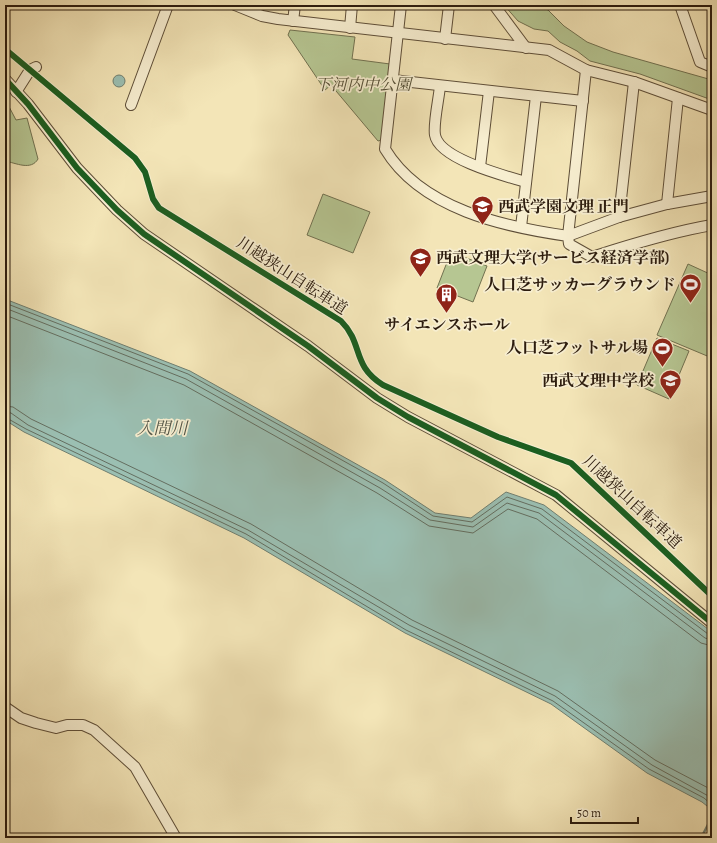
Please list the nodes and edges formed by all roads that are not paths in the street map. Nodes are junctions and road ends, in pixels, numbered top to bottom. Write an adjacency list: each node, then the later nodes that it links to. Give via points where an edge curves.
1 (168, 5): 26 (street)
2 (235, 5): 9 (street, via 262,16)
3 (295, 5): 9 (street)
4 (352, 5): 10 (street)
5 (401, 5): 11 (street)
6 (449, 5): 12 (street)
7 (494, 5): 13 (street)
8 (680, 5): 15 (street, via 700,62)
9 (293, 21): 10 (street)
10 (350, 28): 11 (street)
11 (398, 34): 12 (street); 18 (street)
12 (445, 39): 13 (street)
13 (526, 48): 16 (street, via 549,50)
14 (36, 67): 22 (street, via 30,70)
15 (712, 67)
16 (586, 70): 19 (street); 25 (street)
17 (5, 79): 22 (street)
18 (393, 80): 20 (street); 34 (street, via 385,149 393,163 406,177 448,203 497,222)
19 (634, 82): 24 (street); 32 (street)
20 (440, 86): 21 (street); 28 (street, via 434,134 437,142 450,153)
21 (489, 91): 23 (street); 28 (street)
22 (16, 92): 36 (street, via 77,168 144,234 308,346 377,398 556,495)
23 (536, 96): 25 (street); 29 (street)
24 (678, 98): 27 (street); 31 (street)
25 (583, 100): 35 (street)
26 (132, 104)
27 (712, 110)
28 (480, 167): 29 (street)
29 (526, 182): 34 (street)
30 (712, 196): 31 (street)
31 (667, 204): 32 (street)
32 (618, 217): 35 (street)
33 (712, 225): 35 (street, via 635,242 592,257 569,244)
34 (521, 228): 35 (street)
35 (568, 236)
36 (712, 623)
37 (5, 707): 38 (street, via 21,718 36,723 56,728 83,725 94,730 135,767)
38 (176, 838)

